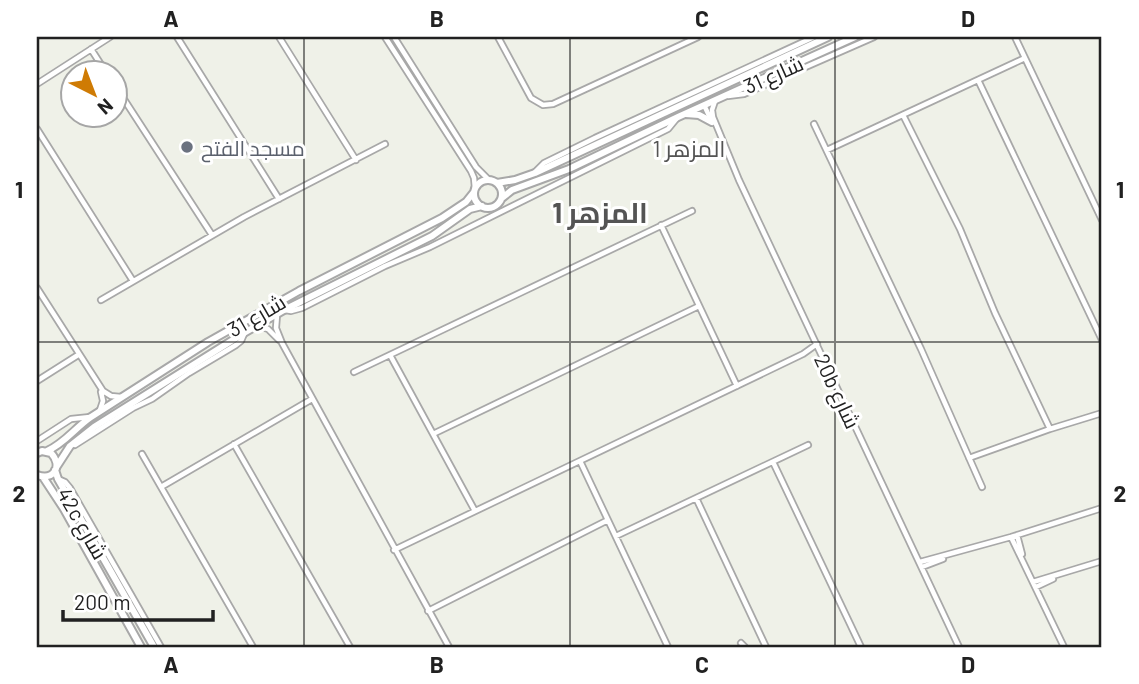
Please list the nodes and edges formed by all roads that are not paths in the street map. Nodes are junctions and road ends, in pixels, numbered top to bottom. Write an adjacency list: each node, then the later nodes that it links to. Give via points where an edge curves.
1 (110, 37): 13 (street)
2 (177, 37): 37 (street)
3 (279, 37): 31 (street)
4 (385, 37): 35 (street, via 471,172)
5 (394, 37): 33 (street)
6 (498, 37): 7 (street, via 531,98 543,106)
7 (698, 37)
8 (814, 37): 32 (street, via 559,155)
9 (828, 37): 16 (street, شارع 31)
10 (855, 37): 19 (street, شارع 31)
11 (874, 37): 19 (street, via 744,94)
12 (1015, 37): 14 (street)
13 (91, 49): 15 (street); 18 (street)
14 (1026, 58): 17 (street); 40 (street)
15 (98, 60)
16 (754, 70): 21 (street, via 709,96); 32 (street, شارع 31)
17 (978, 80): 24 (street); 49 (street)
18 (37, 84)
19 (724, 96): 20 (street, شارع 31)
20 (716, 100): 21 (street, شارع 31); 28 (street, 20b شارع, via 712,113)
21 (704, 105): 23 (street, شارع 31); 25 (street, 20b شارع)
22 (130, 109): 42 (street)
23 (681, 115): 25 (street); 36 (street, شارع 31); 47 (street, via 668,128 452,236 302,308)
24 (903, 115): 30 (street); 62 (street)
25 (712, 121): 28 (street, 20b شارع)
26 (814, 124): 30 (street)
27 (37, 129): 43 (street)
28 (719, 135): 51 (street, 20b شارع)
29 (385, 144): 31 (street)
30 (827, 150): 70 (street)
31 (356, 160): 37 (street)
32 (535, 173): 34 (street, شارع 31)
33 (488, 179): 34 (street); 35 (street)
34 (498, 183): 36 (street)
35 (474, 190): 38 (street); 58 (street, شارع 31, via 466,202 442,218 299,290)
36 (502, 198): 38 (street, via 492,207)
37 (279, 199): 42 (street)
38 (482, 206): 47 (street, شارع 31)
39 (692, 211): 41 (street)
40 (1102, 220)
41 (661, 225): 46 (street); 53 (street)
42 (212, 235): 43 (street)
43 (133, 281): 45 (street)
44 (37, 288): 52 (street)
45 (101, 300)
46 (699, 306): 57 (street); 63 (street)
47 (281, 312): 48 (street, شارع 31); 50 (street, via 276,328)
48 (256, 326): 50 (street, via 268,329); 73 (street, شارع 31, via 94,427 70,446)
49 (1102, 340)
50 (282, 343): 59 (street)
51 (818, 347): 57 (street); 88 (street, 20b شارع)
52 (78, 355): 55 (street); 56 (street)
53 (390, 355): 54 (street); 63 (street)
54 (354, 372)
55 (37, 381)
56 (98, 384): 58 (street, via 108,395); 61 (street, via 103,401)
57 (737, 386): 71 (street)
58 (121, 397): 61 (street, شارع 31)
59 (312, 399): 65 (street); 86 (street)
60 (1102, 413): 62 (street)
61 (94, 415): 64 (street, via 71,419); 67 (street, شارع 31)
62 (1050, 429): 70 (street)
63 (433, 434): 82 (street)
64 (37, 441)
65 (234, 444): 76 (street); 95 (street)
66 (808, 445): 72 (street)
67 (47, 451): 68 (street); 73 (street, 42c شارع, via 55,456)
68 (37, 453)
69 (142, 454): 76 (street)
70 (969, 458): 77 (street)
71 (580, 461): 82 (street); 83 (street)
72 (773, 462): 78 (street); 99 (street)
73 (56, 468): 74 (street, via 48,477); 75 (street, 42c شارع)
74 (39, 476): 81 (street, 42c شارع)
75 (58, 479): 79 (street, 42c شارع); 93 (street, via 70,488)
76 (161, 487): 94 (street)
77 (982, 487)
78 (696, 498): 84 (street); 98 (street)
79 (73, 505): 81 (street); 92 (street, 42c شارع)
80 (1102, 508): 85 (street)
81 (64, 509): 91 (street, 42c شارع)
82 (475, 511): 86 (street)
83 (608, 520): 84 (street); 90 (street)
84 (616, 536): 97 (street)
85 (1014, 536): 88 (street); 89 (street)
86 (394, 550): 90 (street)
87 (1102, 561): 89 (street)
88 (921, 565): 100 (street, 20b شارع)
89 (1034, 584): 101 (street)
90 (428, 611): 96 (street)
91 (141, 647)
92 (154, 647)
93 (161, 647)
94 (253, 647)
95 (350, 647)
96 (449, 647)
97 (668, 647)
98 (766, 647)
99 (861, 647)
100 (959, 647)
101 (1064, 647)

